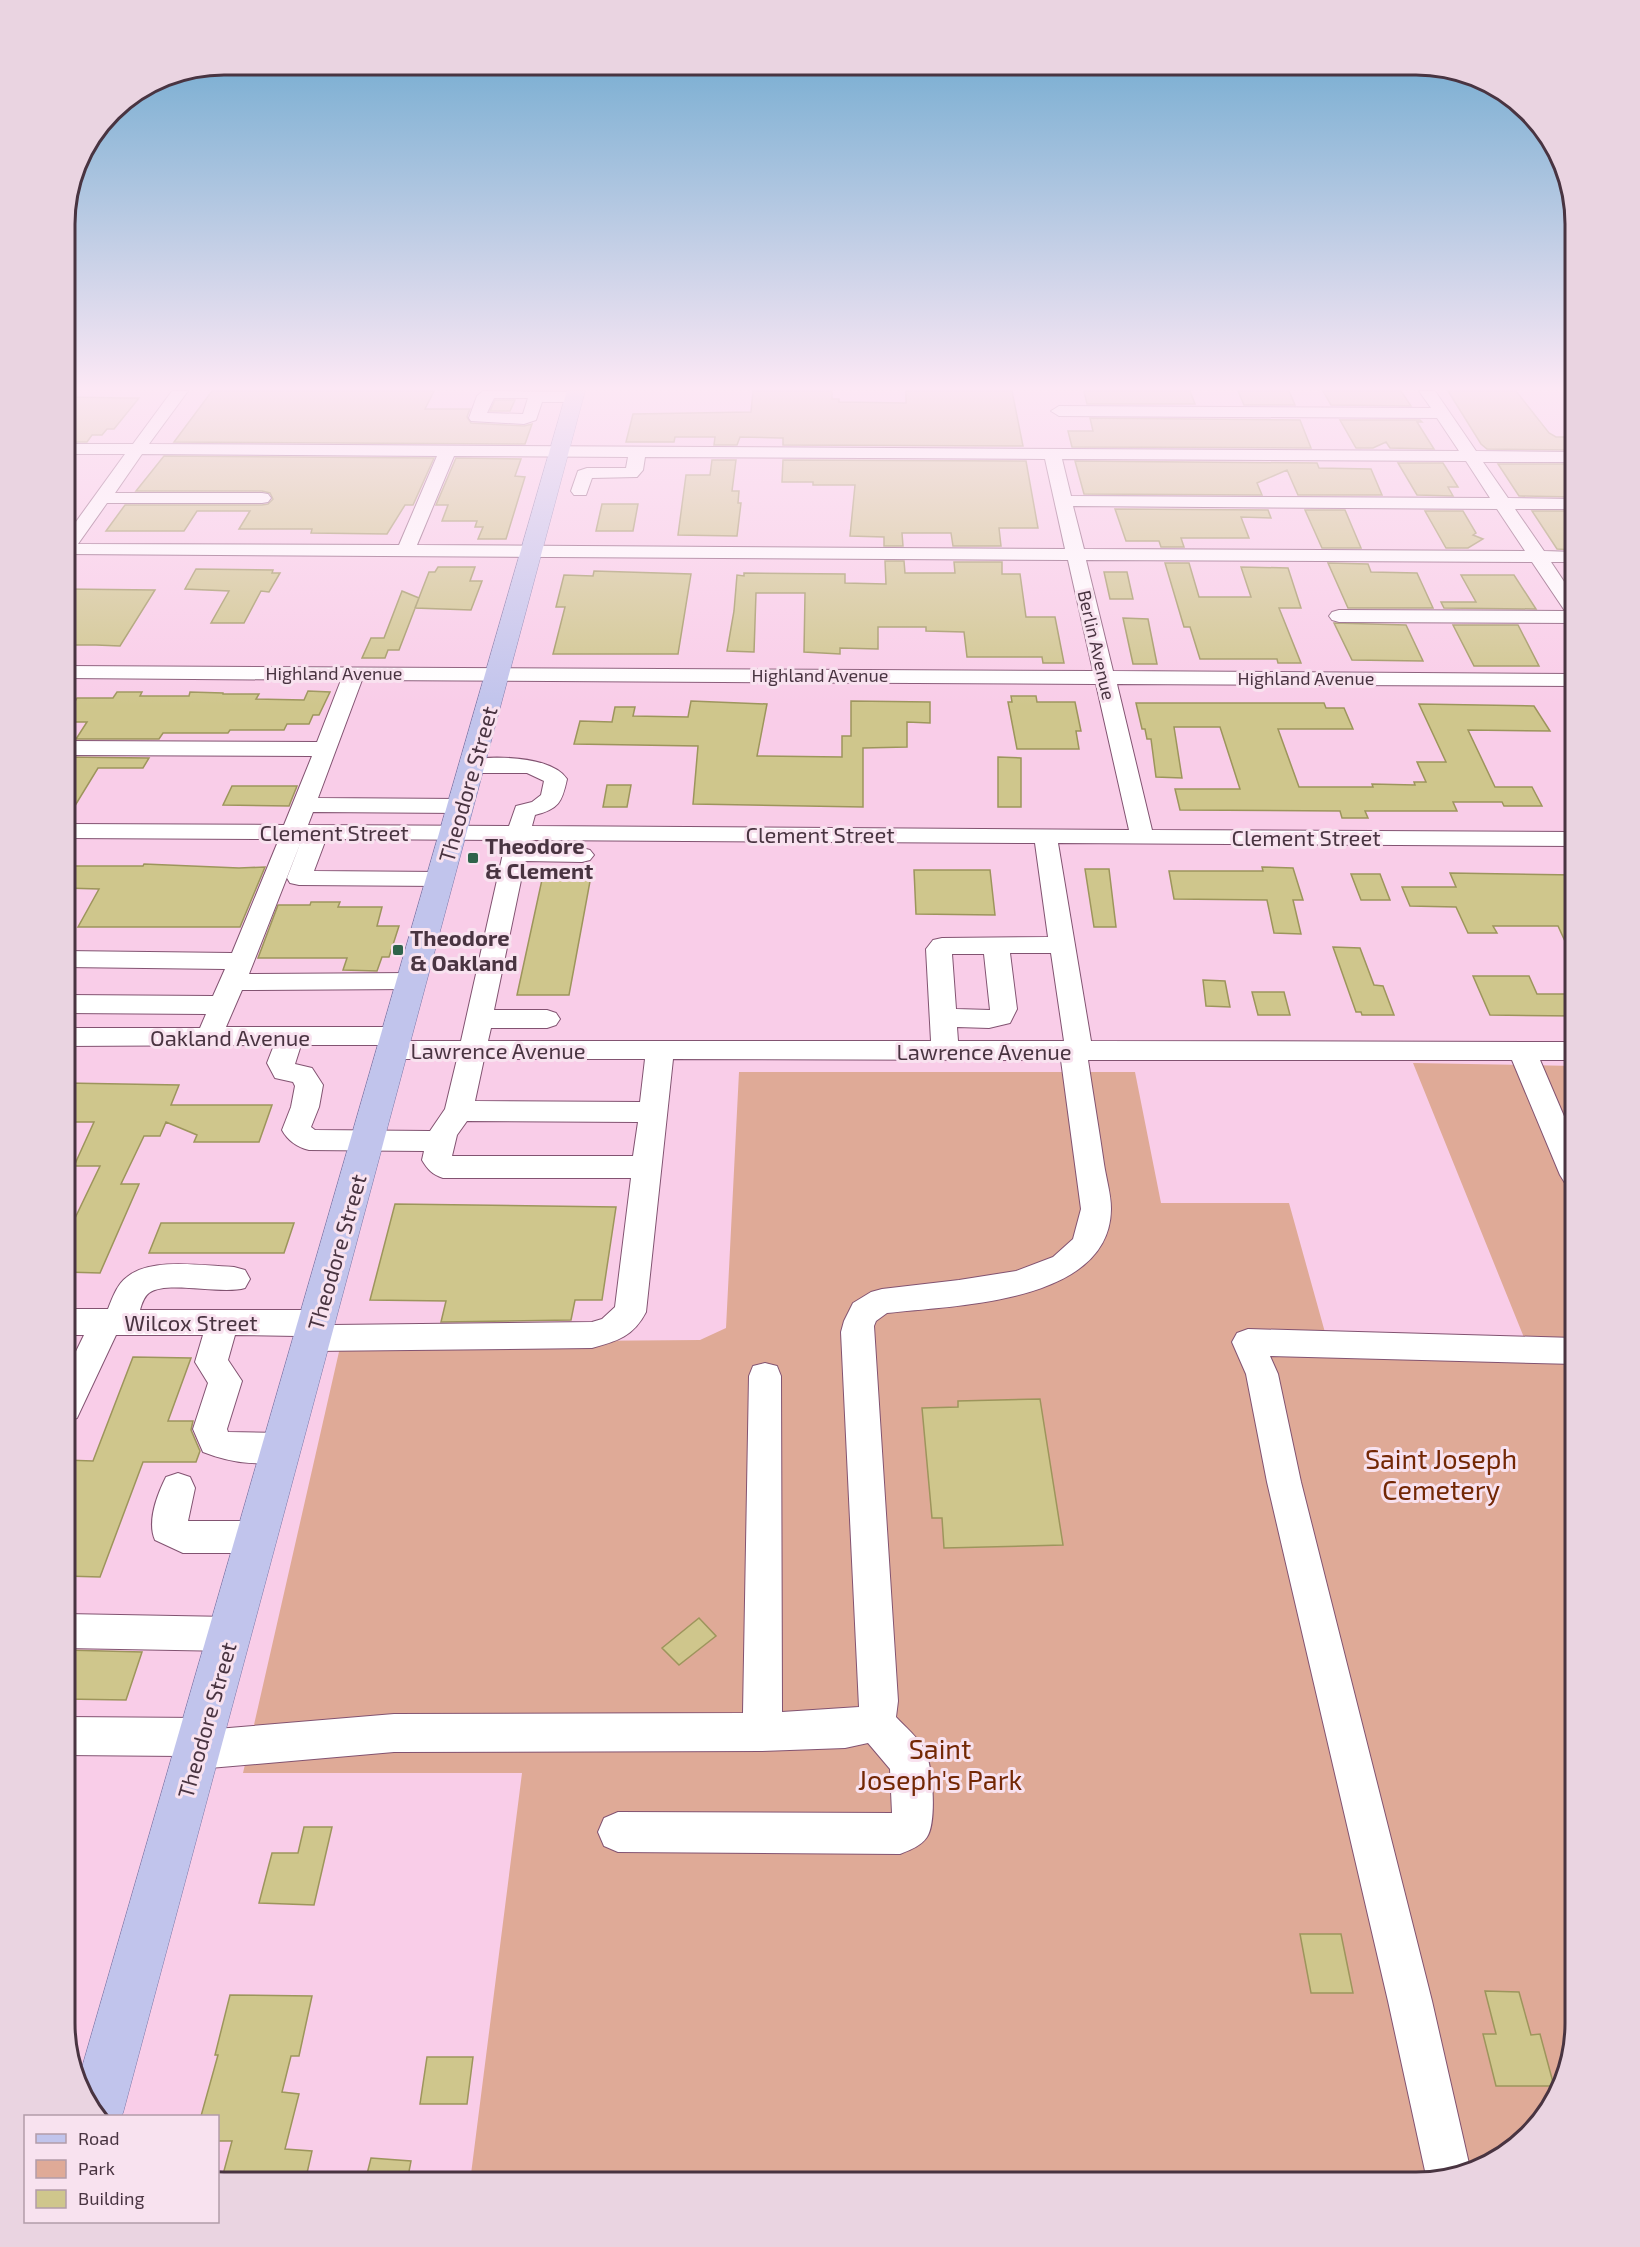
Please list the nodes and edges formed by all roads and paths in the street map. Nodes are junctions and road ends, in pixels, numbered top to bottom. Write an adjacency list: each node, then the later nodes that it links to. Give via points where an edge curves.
1 (429, 496): 12 (street)
2 (561, 496): 13 (main road, Theodore Street)
3 (1062, 496): 7 (street, Berlin Avenue)
4 (1498, 496): 8 (street)
5 (102, 498): 6 (street); 10 (street)
6 (262, 498)
7 (1063, 501): 8 (street); 14 (street, Berlin Avenue)
8 (1503, 504): 9 (street); 15 (street)
9 (1565, 504)
10 (75, 535)
11 (75, 549): 12 (street)
12 (406, 550): 13 (street)
13 (532, 550): 14 (street); 22 (main road, Theodore Street)
14 (1075, 554): 15 (street); 23 (street, Berlin Avenue)
15 (1538, 557): 16 (street); 17 (street)
16 (1565, 557)
17 (1565, 599)
18 (1565, 614): 19 (street)
19 (1339, 615)
20 (75, 672): 21 (street, Highland Avenue)
21 (354, 673): 22 (street, Highland Avenue); 26 (street)
22 (498, 673): 23 (street, Highland Avenue); 27 (main road, Theodore Street)
23 (1104, 677): 24 (street, Highland Avenue); 33 (street, Berlin Avenue)
24 (1565, 680)
25 (75, 748): 26 (street)
26 (325, 749): 28 (street)
27 (472, 766): 29 (main road, Theodore Street); 35 (street, via 521,766 540,769 556,779 552,798 525,811)
28 (307, 797): 29 (street, via 421,806); 31 (street)
29 (457, 819): 31 (street, Clement Street); 35 (street, Clement Street); 37 (main road, Theodore Street)
30 (75, 831): 31 (street, Clement Street)
31 (305, 832): 37 (street, via 299,878); 42 (street)
32 (1045, 835): 33 (street, Clement Street); 35 (street, Clement Street); 39 (street)
33 (1142, 836): 34 (street, Clement Street)
34 (1565, 838)
35 (518, 843): 36 (street); 45 (street)
36 (582, 855)
37 (440, 879): 41 (main road, Theodore Street)
38 (996, 945): 39 (street); 44 (street, via 953,944 939,949); 44 (street, via 1004,1009 1001,1017)
39 (1062, 945): 54 (street)
40 (75, 959): 42 (street, via 225,959 235,961)
41 (412, 981): 42 (street); 50 (main road, Theodore Street)
42 (232, 984): 43 (street); 49 (street)
43 (75, 1003)
44 (944, 1018): 53 (street)
45 (478, 1019): 46 (street); 51 (street)
46 (547, 1019)
47 (291, 1036): 49 (street, Oakland Avenue); 50 (street, Oakland Avenue); 59 (street, via 281,1063 285,1071 302,1075 309,1085 296,1131 309,1140)
48 (75, 1037): 49 (street, Oakland Avenue)
49 (209, 1037)
50 (394, 1043): 51 (street, Lawrence Avenue); 59 (main road, Theodore Street)
51 (472, 1050): 52 (street, Lawrence Avenue); 57 (street)
52 (660, 1050): 53 (street, Lawrence Avenue); 58 (street, Wilcox Street)
53 (945, 1050): 54 (street, Lawrence Avenue)
54 (1076, 1051): 55 (street, Lawrence Avenue); 76 (street, via 1096,1209 1082,1251 1065,1265 1041,1276 1008,1285 882,1301 866,1309 859,1320 879,1701)
55 (1522, 1051): 56 (street, Lawrence Avenue); 61 (street)
56 (1565, 1051)
57 (459, 1111): 58 (street); 60 (street, via 443,1133)
58 (653, 1112): 62 (street, Wilcox Street)
59 (368, 1140): 60 (street); 67 (main road, Theodore Street)
60 (439, 1150): 62 (street, via 443,1167)
61 (1565, 1151)
62 (648, 1167): 67 (street, Wilcox Street, via 630,1312 613,1329 592,1335)
63 (234, 1279): 65 (street, via 159,1278 140,1283)
64 (75, 1322): 65 (street, Wilcox Street)
65 (113, 1322): 66 (street, Wilcox Street); 70 (street)
66 (223, 1323): 67 (street, Wilcox Street); 71 (street, via 211,1362 225,1381 210,1429 214,1442 230,1448)
67 (315, 1330): 71 (main road, Theodore Street)
68 (1565, 1351): 82 (street, via 1248,1342 1262,1374 1284,1482)
69 (765, 1376): 77 (street)
70 (75, 1390)
71 (282, 1448): 73 (main road, Theodore Street)
72 (178, 1488): 73 (street, via 168,1529 183,1537)
73 (257, 1537): 75 (main road, Theodore Street)
74 (75, 1631): 75 (street)
75 (230, 1634): 79 (main road, Theodore Street)
76 (876, 1723): 77 (street, via 845,1729); 80 (street, via 910,1762 913,1822 900,1834)
77 (762, 1732): 79 (street, via 394,1733)
78 (75, 1737): 79 (street)
79 (199, 1743): 81 (main road, Theodore Street)
80 (618, 1832)
81 (99, 2103)
82 (1447, 2169)

